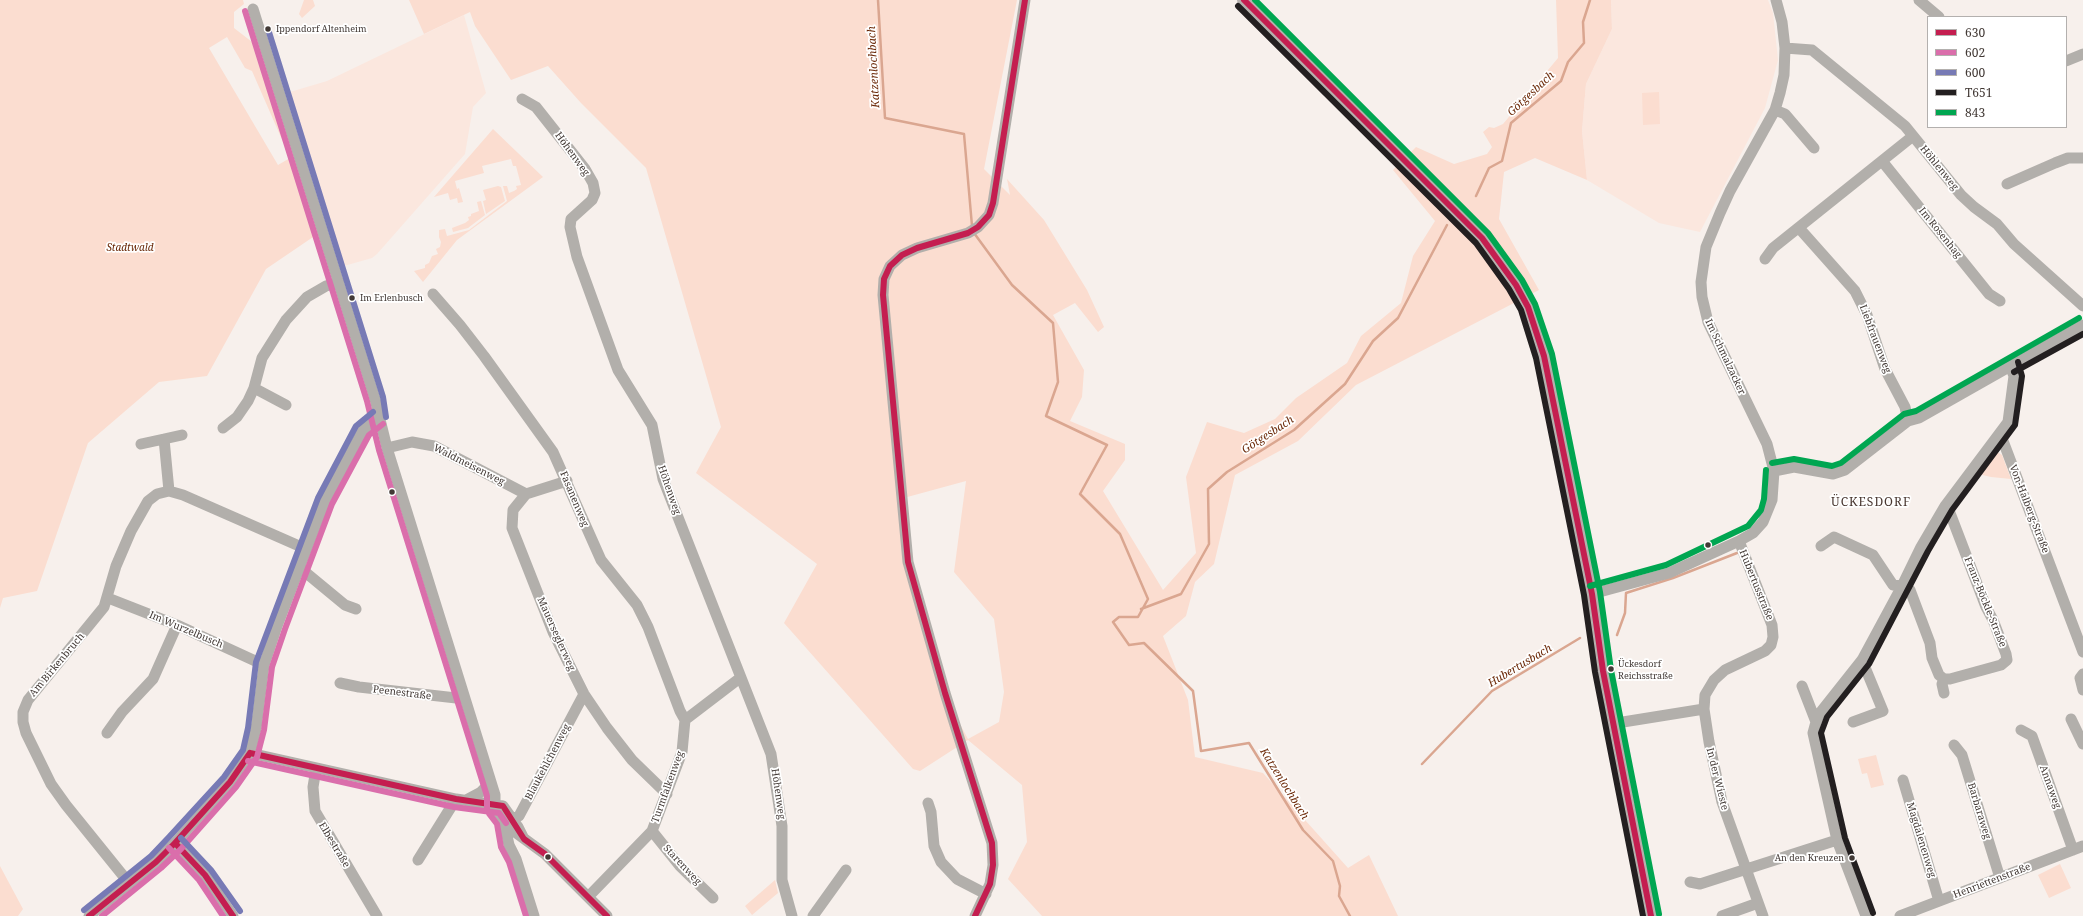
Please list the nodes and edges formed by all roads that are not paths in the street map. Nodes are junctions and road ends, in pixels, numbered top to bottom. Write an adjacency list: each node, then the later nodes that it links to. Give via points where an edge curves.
1 (1025, 0): 92 (street, via 989,216 973,230 902,255 890,266 884,279 883,295 908,562 945,693 992,843 993,865)
2 (1244, 0): 45 (main road, via 1461,215 1493,251 1516,285 1535,324 1544,356)
3 (1776, 0): 7 (street, Im Schmalzacker)
4 (1919, 0): 6 (street)
5 (253, 9): 19 (street)
6 (1938, 16)
7 (1785, 48): 11 (street, Im Schmalzacker, via 1784,75); 12 (street, Höhlenweg, via 1812,50 1905,126)
8 (2083, 54): 9 (street)
9 (2067, 61)
10 (522, 99): 53 (street, Höhenweg, via 536,107 593,183 595,193 592,200 572,219 570,227 577,257 618,370 652,425 663,479)
11 (1775, 110): 13 (street, via 1785,114); 35 (street, Im Schmalzacker, via 1720,213 1706,247 1701,282 1708,322 1767,444)
12 (1913, 136): 15 (street); 22 (street, Höhlenweg, via 1961,195 1997,224 2014,244)
13 (1814, 148)
14 (2083, 158): 16 (street, via 2062,160)
15 (1882, 161): 17 (street); 21 (street, Im Rosenhag, via 1989,294)
16 (2007, 184)
17 (1799, 228): 18 (street, via 1773,248); 28 (street, Liebfrauenweg, via 1855,292 1867,315 1885,369 1905,407)
18 (1765, 259)
19 (339, 282): 25 (street, via 307,297 286,320 262,358); 27 (street, via 375,399)
20 (433, 294): 36 (street, Fasanenweg, via 460,325 553,452)
21 (2000, 302)
22 (2083, 306)
23 (2083, 325): 24 (street)
24 (2010, 365): 28 (street, via 1919,418); 30 (street, via 2014,376 2011,409 2008,422)
25 (254, 388): 26 (street); 29 (street, via 243,410)
26 (286, 405)
27 (378, 418): 34 (street); 42 (street, via 363,430 325,501)
28 (1908, 420): 35 (street, via 1839,473 1825,474 1794,467)
29 (223, 428)
30 (2000, 434): 39 (street); 49 (street, Von-Halberg-Straße)
31 (182, 435): 32 (street)
32 (164, 439): 33 (street); 37 (street)
33 (141, 444)
34 (387, 448): 38 (street, Waldmeisenweg, via 412,442 434,446); 60 (street)
35 (1774, 471): 40 (street, Hubertusstraße, via 1772,500 1768,513 1753,533)
36 (567, 481): 38 (street); 63 (street, Fasanenweg, via 600,560 637,605 648,627)
37 (169, 491): 42 (street, via 216,508); 46 (street, Am Birkenbruch, via 151,497 139,514 116,566)
38 (526, 494): 59 (street, Mauerseglerweg, via 513,510 512,528 553,632)
39 (1945, 506): 44 (street); 54 (street, Franz-Böckle-Straße, via 1950,513 2007,660 2002,665)
40 (1739, 541): 45 (street, via 1669,573); 61 (street, Hubertusstraße, via 1772,625 1773,637 1765,651 1725,670 1714,680 1705,695)
41 (1821, 546): 44 (street, via 1834,537 1873,555 1893,585)
42 (306, 549): 43 (street)
43 (299, 567): 47 (street, via 345,605); 51 (street)
44 (1902, 586): 50 (street); 54 (street, via 1910,590 1930,643 1932,658 1939,675)
45 (1592, 594): 105 (main road, via 1603,671)
46 (108, 598): 48 (street, Im Wurzelbusch); 91 (street, Am Birkenbruch, via 87,630 28,700 23,712 23,722 30,743 51,784)
47 (356, 609)
48 (177, 625): 51 (street, Im Wurzelbusch); 68 (street, via 153,679 122,712)
49 (2083, 652)
50 (1862, 660): 65 (street, via 1820,713); 66 (street, via 1883,711)
51 (264, 665): 71 (street, via 256,729)
52 (2083, 674): 57 (street, via 2080,678)
53 (740, 678): 63 (street); 102 (street, Höhenweg, via 774,763 782,826 782,880)
54 (1944, 679): 58 (street)
55 (340, 682): 60 (street, Peenestraße, via 359,687)
56 (1802, 686): 65 (street)
57 (2083, 690)
58 (1944, 692)
59 (584, 694): 75 (street, Mauerseglerweg, via 632,760); 79 (street, Blaukehlchenweg, via 519,816)
60 (465, 699): 73 (street)
61 (1704, 708): 64 (street); 88 (street, In der Wieste, via 1708,742 1722,802)
62 (2071, 719): 69 (street)
63 (685, 720): 75 (street, Turmfalkenweg, via 682,752)
64 (1623, 722)
65 (1816, 722): 82 (street, via 1813,733)
66 (1854, 722)
67 (2021, 730): 84 (street, Annaweg, via 2032,736)
68 (107, 733)
69 (2083, 744)
70 (1954, 745): 89 (street, Barbaraweg, via 1962,755)
71 (250, 753): 72 (street); 83 (street, via 230,782)
72 (316, 769): 76 (street); 99 (street, Elbestraße, via 313,787 314,811)
73 (489, 777): 76 (street, via 488,785 481,792); 78 (street)
74 (1902, 780): 95 (street, Magdalenenweg)
75 (667, 794): 80 (street, Turmfalkenweg)
76 (461, 799): 78 (street); 86 (street)
77 (928, 803): 92 (street, via 934,846 941,862 957,879)
78 (495, 804): 79 (street, via 503,806)
79 (508, 820): 81 (street); 85 (street, via 509,845)
80 (652, 831): 93 (street, Turmfalkenweg); 94 (street, Starenweg, via 680,866)
81 (524, 839): 85 (street); 93 (street, via 545,854)
82 (1838, 840): 88 (street); 108 (street)
83 (175, 843): 91 (street); 98 (street, via 210,881)
84 (2078, 848): 89 (street, Henriettenstraße)
85 (516, 858): 100 (street)
86 (418, 860)
87 (846, 870): 103 (street)
88 (1746, 870): 90 (street, via 1700,884); 96 (street, In der Wieste)
89 (2000, 878): 95 (street, Henriettenstraße)
90 (1690, 882)
91 (129, 883): 97 (street)
92 (986, 894): 104 (street)
93 (588, 897): 101 (street)
94 (713, 898)
95 (1939, 901): 109 (street, Henriettenstraße)
96 (1758, 903): 106 (street); 107 (street, In der Wieste)
97 (89, 916)
98 (232, 916)
99 (377, 916)
100 (534, 916)
101 (607, 916)
102 (792, 916)
103 (812, 916)
104 (975, 916)
105 (1651, 916)
106 (1722, 916)
107 (1763, 916)
108 (1866, 916)
109 (1900, 916)

